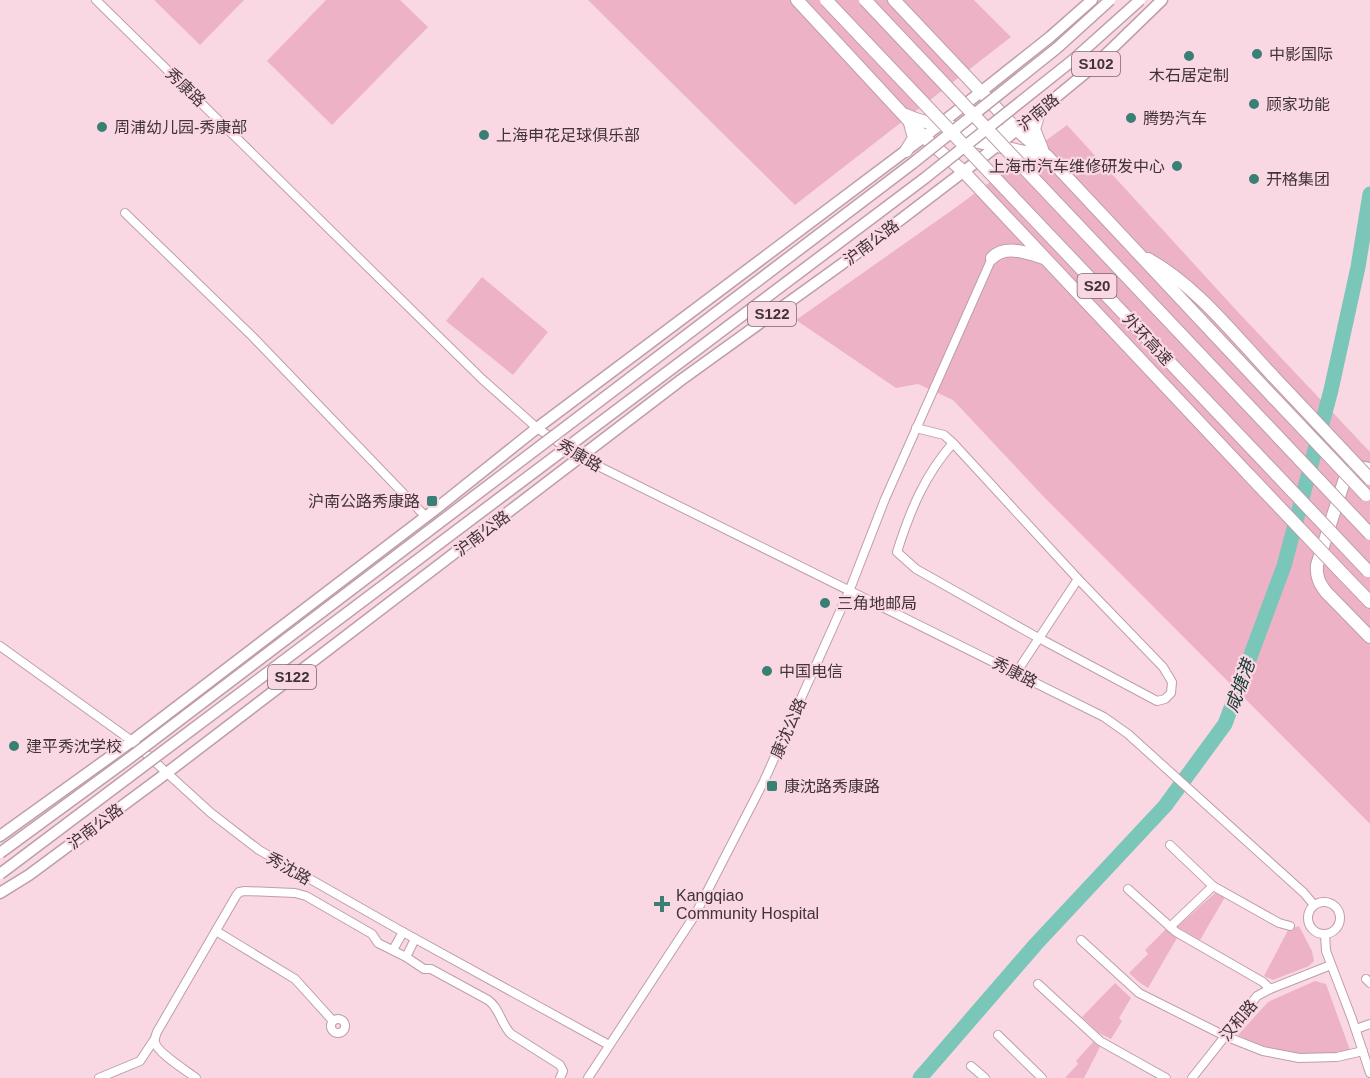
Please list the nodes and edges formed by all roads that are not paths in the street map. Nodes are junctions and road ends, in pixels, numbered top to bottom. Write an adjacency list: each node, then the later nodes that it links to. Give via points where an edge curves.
1 (96, 0): 24 (street, 秀康路, via 482,379)
2 (797, 0): 12 (highway)
3 (826, 0): 33 (highway, 外环高速 / S20, bridge)
4 (864, 0): 32 (highway, 外环高速 / S20, bridge)
5 (894, 0): 10 (highway)
6 (1092, 0): 10 (main road)
7 (1110, 0): 45 (main road, bridge, via 1057,48 913,163)
8 (1140, 0): 46 (main road, bridge, via 925,178)
9 (1162, 0): 11 (main road, 沪南路 / S102, via 1095,65)
10 (981, 91): 13 (main road); 14 (highway)
11 (1040, 110): 14 (main road, 沪南路 / S102); 18 (highway, via 1034,129)
12 (905, 115): 13 (highway); 15 (highway); 17 (highway, via 914,132)
13 (941, 124): 14 (highway); 15 (main road)
14 (1017, 130): 16 (main road, 沪南路 / S102); 18 (highway)
15 (924, 137): 16 (highway, via 961,138); 17 (main road, S122); 19 (highway)
16 (997, 146): 18 (highway); 19 (main road, 沪南路 / S102)
17 (906, 150): 24 (main road, S122)
18 (1048, 157): 21 (highway)
19 (964, 172): 23 (highway); 27 (main road, 沪南公路 / S122, via 681,380)
20 (125, 213): 31 (street, via 252,336)
21 (1137, 252): 29 (highway, bridge, via 1184,284); 30 (highway, bridge)
22 (992, 258): 23 (highway, via 1003,251); 25 (street, 康沈公路)
23 (1045, 258): 36 (highway, bridge)
24 (537, 428): 27 (street, 秀康路); 31 (main road, S122)
25 (916, 428): 26 (street, via 944,435); 35 (street, 康沈公路)
26 (953, 443): 34 (street); 38 (street, via 937,461 912,507 897,552 916,568)
27 (582, 458): 35 (street, 秀康路); 42 (main road, 沪南公路 / S122)
28 (1370, 470): 37 (highway, via 1353,468 1346,475 1317,565 1319,584)
29 (1370, 478)
30 (1368, 497)
31 (426, 517): 41 (main road, S122)
32 (1370, 534)
33 (1369, 573)
34 (1078, 579): 38 (street); 38 (street, via 1163,667 1172,682 1172,693 1157,701)
35 (850, 589): 40 (street, 秀康路); 69 (street, 康沈公路, via 764,781 695,915)
36 (1370, 602)
37 (1370, 637)
38 (1038, 638): 40 (street)
39 (0, 646): 41 (street, 秀沈路)
40 (1016, 673): 50 (street, 秀康路, via 1104,717 1128,734)
41 (132, 741): 42 (street, 秀沈路); 43 (main road, S122)
42 (168, 772): 49 (main road, 沪南公路 / S122); 54 (street, 秀沈路, via 211,813 259,850)
43 (0, 836)
44 (1170, 845): 47 (street)
45 (0, 853)
46 (0, 874)
47 (1213, 886): 51 (street); 52 (street)
48 (1128, 889): 52 (street)
49 (0, 893)
50 (1314, 905): 55 (street, via 1308,923 1316,932); 55 (street, via 1330,903 1339,913 1338,927)
51 (1290, 926)
52 (1170, 927): 62 (street)
53 (216, 931): 58 (street, via 239,892 296,893 372,934 378,943); 63 (street, via 295,979); 68 (street)
54 (403, 932): 56 (street, 秀沈路); 58 (street)
55 (1325, 934): 60 (street)
56 (416, 939): 59 (street); 69 (street, 秀沈路)
57 (1081, 940): 67 (street, via 1139,993)
58 (393, 950): 59 (street)
59 (406, 957): 75 (street, via 494,1004 511,1034 560,1065)
60 (1331, 965): 62 (street, 汉和路); 65 (street)
61 (1038, 984): 79 (street, via 1100,1041)
62 (1270, 989): 67 (street, 汉和路, via 1257,996)
63 (333, 1021)
64 (1370, 1024): 65 (street)
65 (1356, 1029): 70 (street)
66 (999, 1035): 78 (street)
67 (1225, 1035): 70 (street, via 1263,1051 1299,1058 1337,1057); 80 (street, 汉和路)
68 (154, 1040): 73 (street, via 140,1061); 74 (street, via 163,1053)
69 (609, 1045): 76 (street, 康沈公路)
70 (1363, 1051): 72 (street)
71 (971, 1066): 77 (street)
72 (1370, 1074)
73 (99, 1078)
74 (196, 1078)
75 (560, 1078)
76 (588, 1078)
77 (985, 1078)
78 (1042, 1078)
79 (1166, 1078)
80 (1192, 1078)

